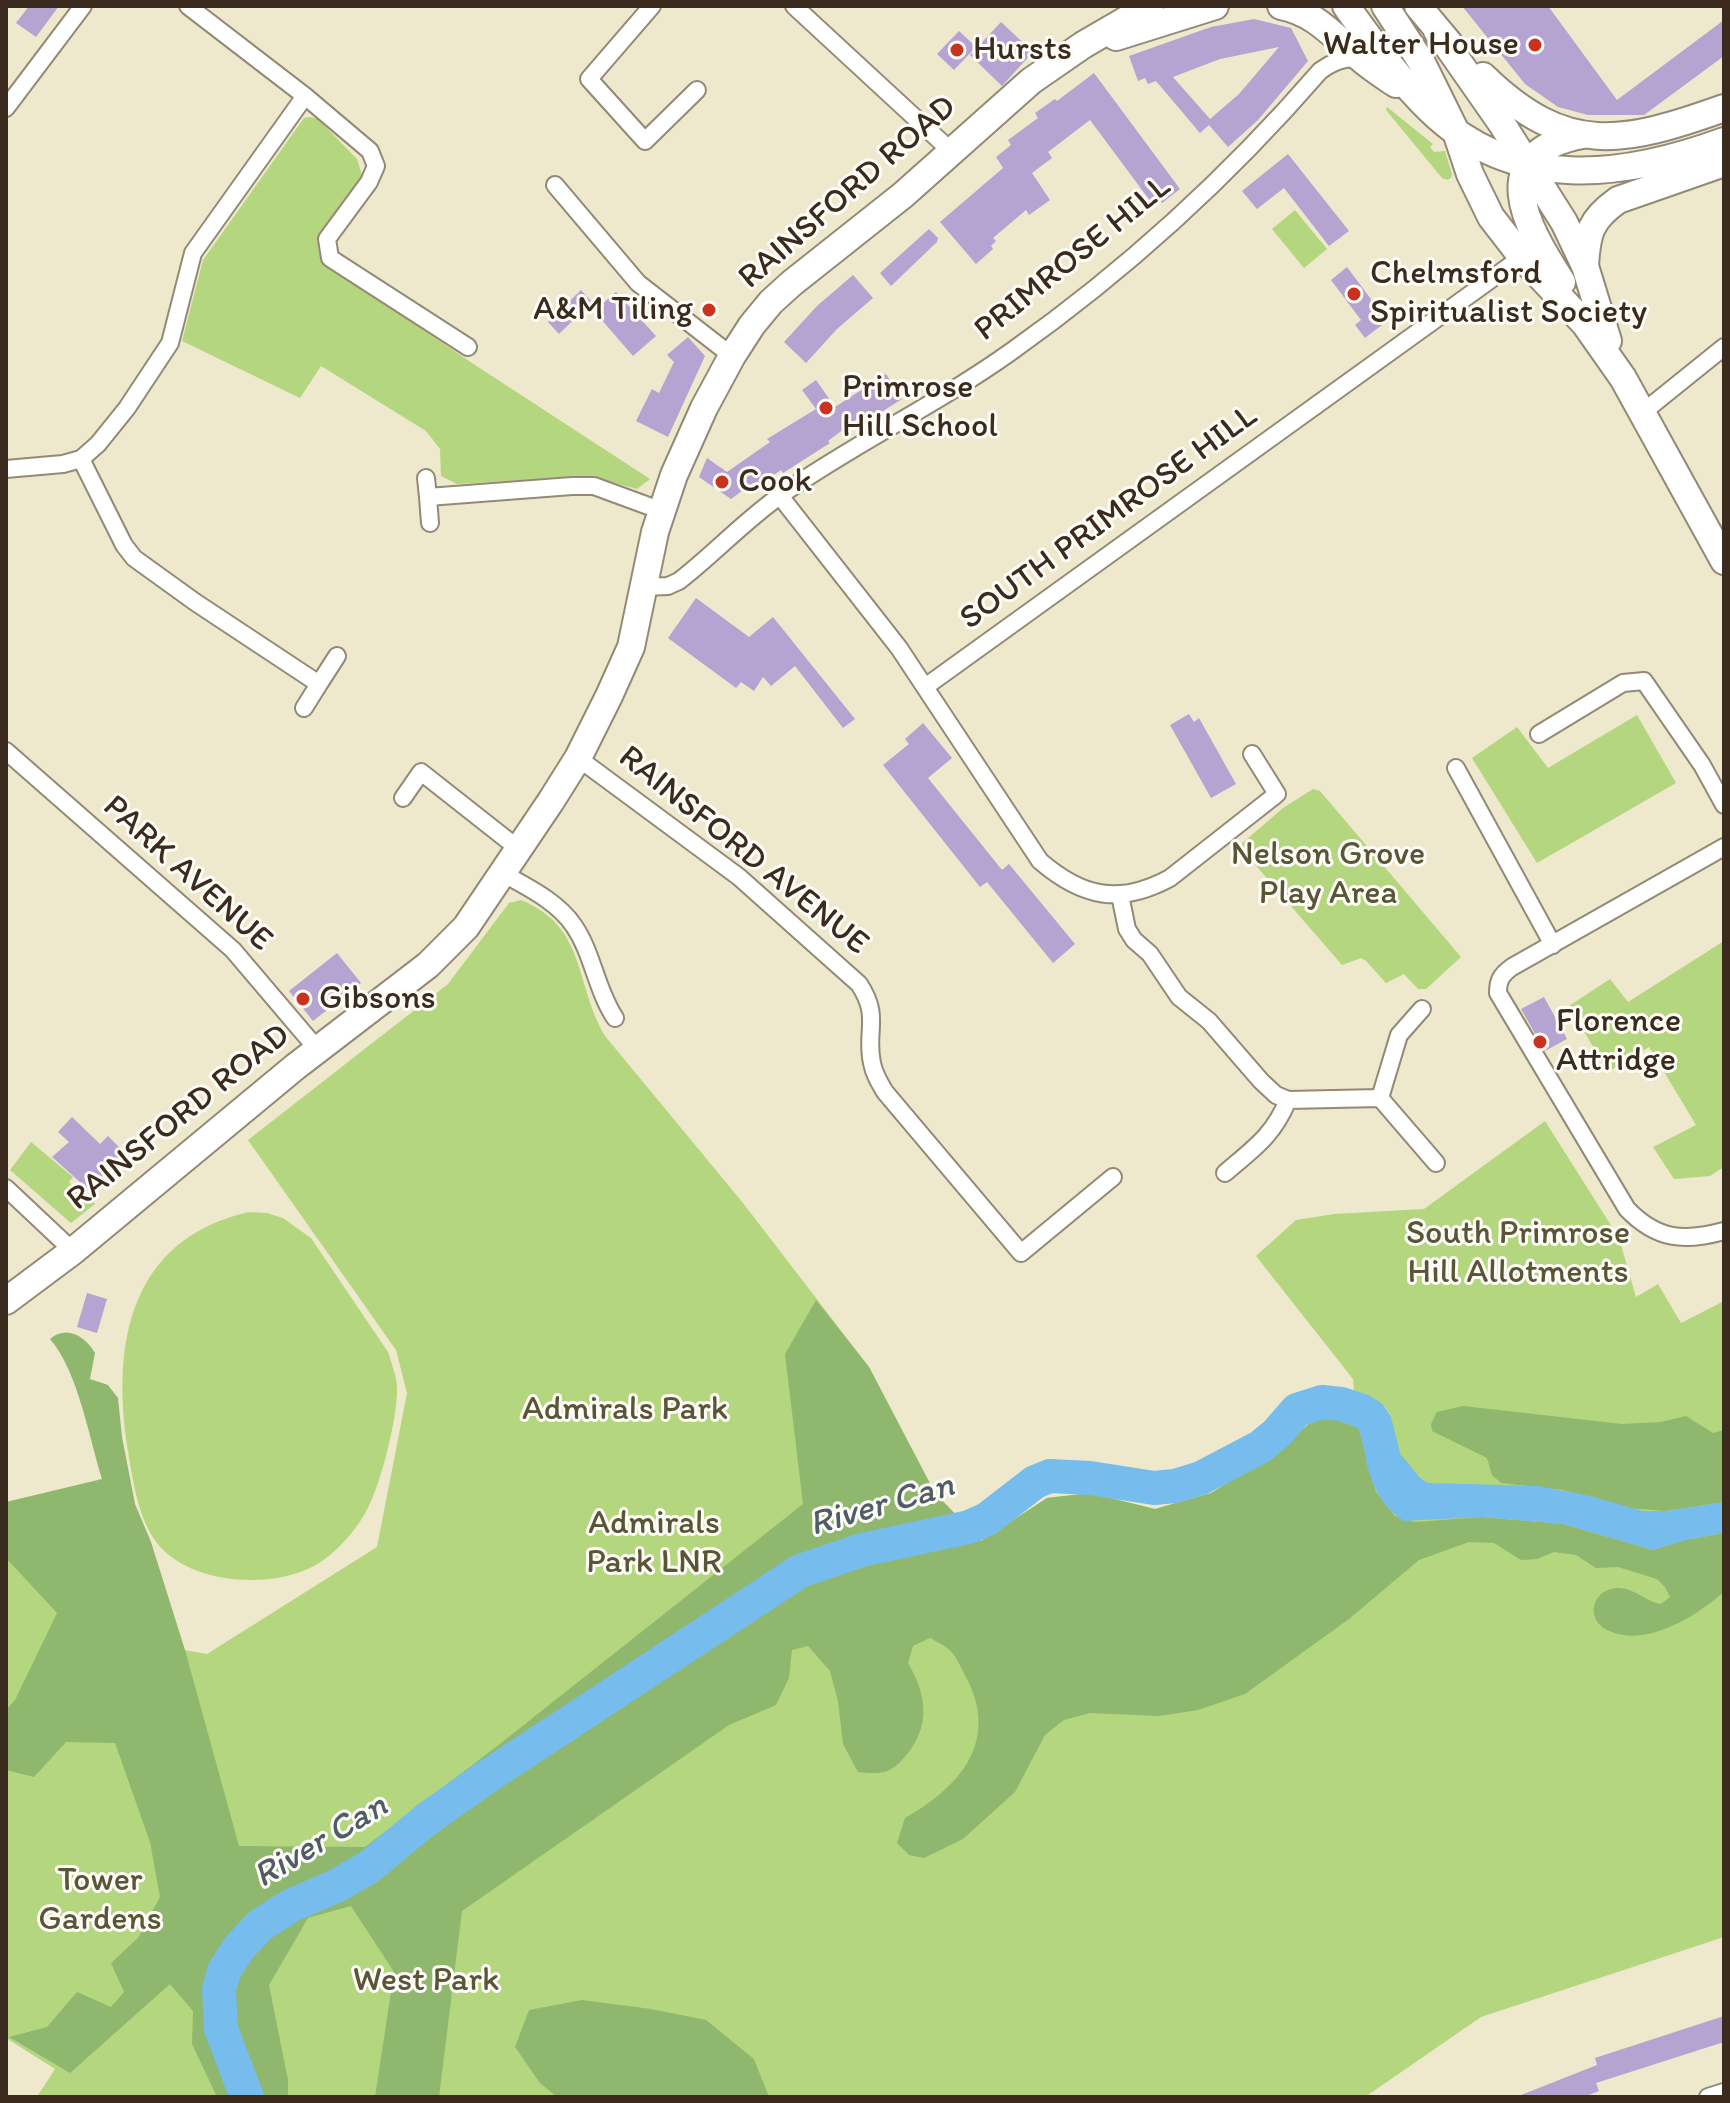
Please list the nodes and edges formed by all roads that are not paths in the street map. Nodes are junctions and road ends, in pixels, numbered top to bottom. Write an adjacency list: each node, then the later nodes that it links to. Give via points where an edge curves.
1 (83, 6): 17 (street)
2 (188, 6): 15 (street)
3 (652, 6): 14 (street, via 589,79 645,141)
4 (794, 6): 22 (street)
5 (1150, 6): 12 (main road, RAINSFORD ROAD)
6 (1215, 6): 12 (main road, RAINSFORD ROAD)
7 (1281, 6): 13 (main road, via 1309,14)
8 (1346, 6): 16 (main road)
9 (1385, 6): 19 (main road, via 1422,63)
10 (1418, 6): 11 (main road)
11 (1437, 31): 20 (main road, via 1510,103); 24 (main road)
12 (1083, 45): 22 (main road, RAINSFORD ROAD, via 1031,81)
13 (1360, 58): 16 (main road); 37 (street, PRIMROSE HILL, via 1344,58 1320,71 1269,130 1198,198 1011,352)
14 (697, 90)
15 (305, 96): 29 (street, via 370,151 376,166 327,239 330,258); 34 (street, via 193,253 170,343 127,408)
16 (1416, 96): 19 (main road)
17 (6, 108)
18 (1724, 108): 20 (main road, via 1638,136)
19 (1456, 132): 24 (main road, via 1478,147); 26 (main road, via 1479,195)
20 (1582, 135): 24 (main road, via 1550,144)
21 (1724, 141): 24 (main road, via 1650,165 1610,171)
22 (951, 151): 31 (main road, RAINSFORD ROAD, via 771,302)
23 (1724, 163): 27 (main road, via 1605,209 1586,237)
24 (1526, 164): 27 (main road); 28 (main road, via 1520,202)
25 (555, 185): 31 (street, via 638,283)
26 (1522, 257): 28 (main road); 45 (street, SOUTH PRIMROSE HILL)
27 (1585, 266): 32 (main road)
28 (1585, 324): 32 (main road)
29 (468, 347)
30 (1724, 347): 33 (street)
31 (732, 356): 39 (main road, RAINSFORD ROAD, via 685,448)
32 (1623, 378): 33 (main road)
33 (1642, 413): 41 (main road)
34 (81, 459): 35 (street); 44 (street, via 134,558)
35 (6, 469)
36 (426, 478): 38 (street)
37 (780, 496): 42 (street, PRIMROSE HILL, via 679,581); 45 (street)
38 (428, 497): 39 (street, via 594,486); 40 (street)
39 (662, 511): 42 (main road, RAINSFORD ROAD)
40 (430, 523)
41 (1724, 561)
42 (643, 587): 50 (main road, RAINSFORD ROAD, via 631,647)
43 (337, 656): 44 (street)
44 (319, 684): 46 (street)
45 (925, 687): 57 (street, via 1040,861 1083,889)
46 (304, 708)
47 (1539, 734): 53 (street, via 1623,683 1644,681)
48 (6, 751): 61 (street, PARK AVENUE, via 233,950)
49 (1252, 754): 57 (street, via 1277,794 1170,878)
50 (578, 758): 55 (main road, RAINSFORD ROAD); 66 (street, RAINSFORD AVENUE, via 739,877 859,984 869,998 871,1060 885,1092 1021,1253)
51 (1456, 768): 58 (street)
52 (403, 798): 55 (street, via 421,772)
53 (1724, 805)
54 (1724, 847): 58 (street)
55 (520, 850): 56 (main road, RAINSFORD ROAD)
56 (504, 874): 60 (street, via 549,901 575,927); 61 (main road, RAINSFORD ROAD, via 466,927 428,965)
57 (1120, 895): 63 (street, via 1127,929 1179,997 1220,1033 1261,1081)
58 (1553, 945): 68 (street, via 1502,974 1498,993 1615,1192 1638,1220 1659,1233 1675,1237)
59 (1422, 1009): 62 (street, via 1399,1035)
60 (615, 1018)
61 (318, 1050): 69 (main road, RAINSFORD ROAD)
62 (1380, 1098): 63 (street); 64 (street)
63 (1288, 1100): 65 (street, via 1269,1135)
64 (1436, 1163)
65 (1225, 1173)
66 (1113, 1177)
67 (6, 1188): 69 (street)
68 (1724, 1231)
69 (73, 1251): 70 (main road, RAINSFORD ROAD)
70 (6, 1301)
71 (1724, 2092): 72 (street)
72 (1708, 2097)

